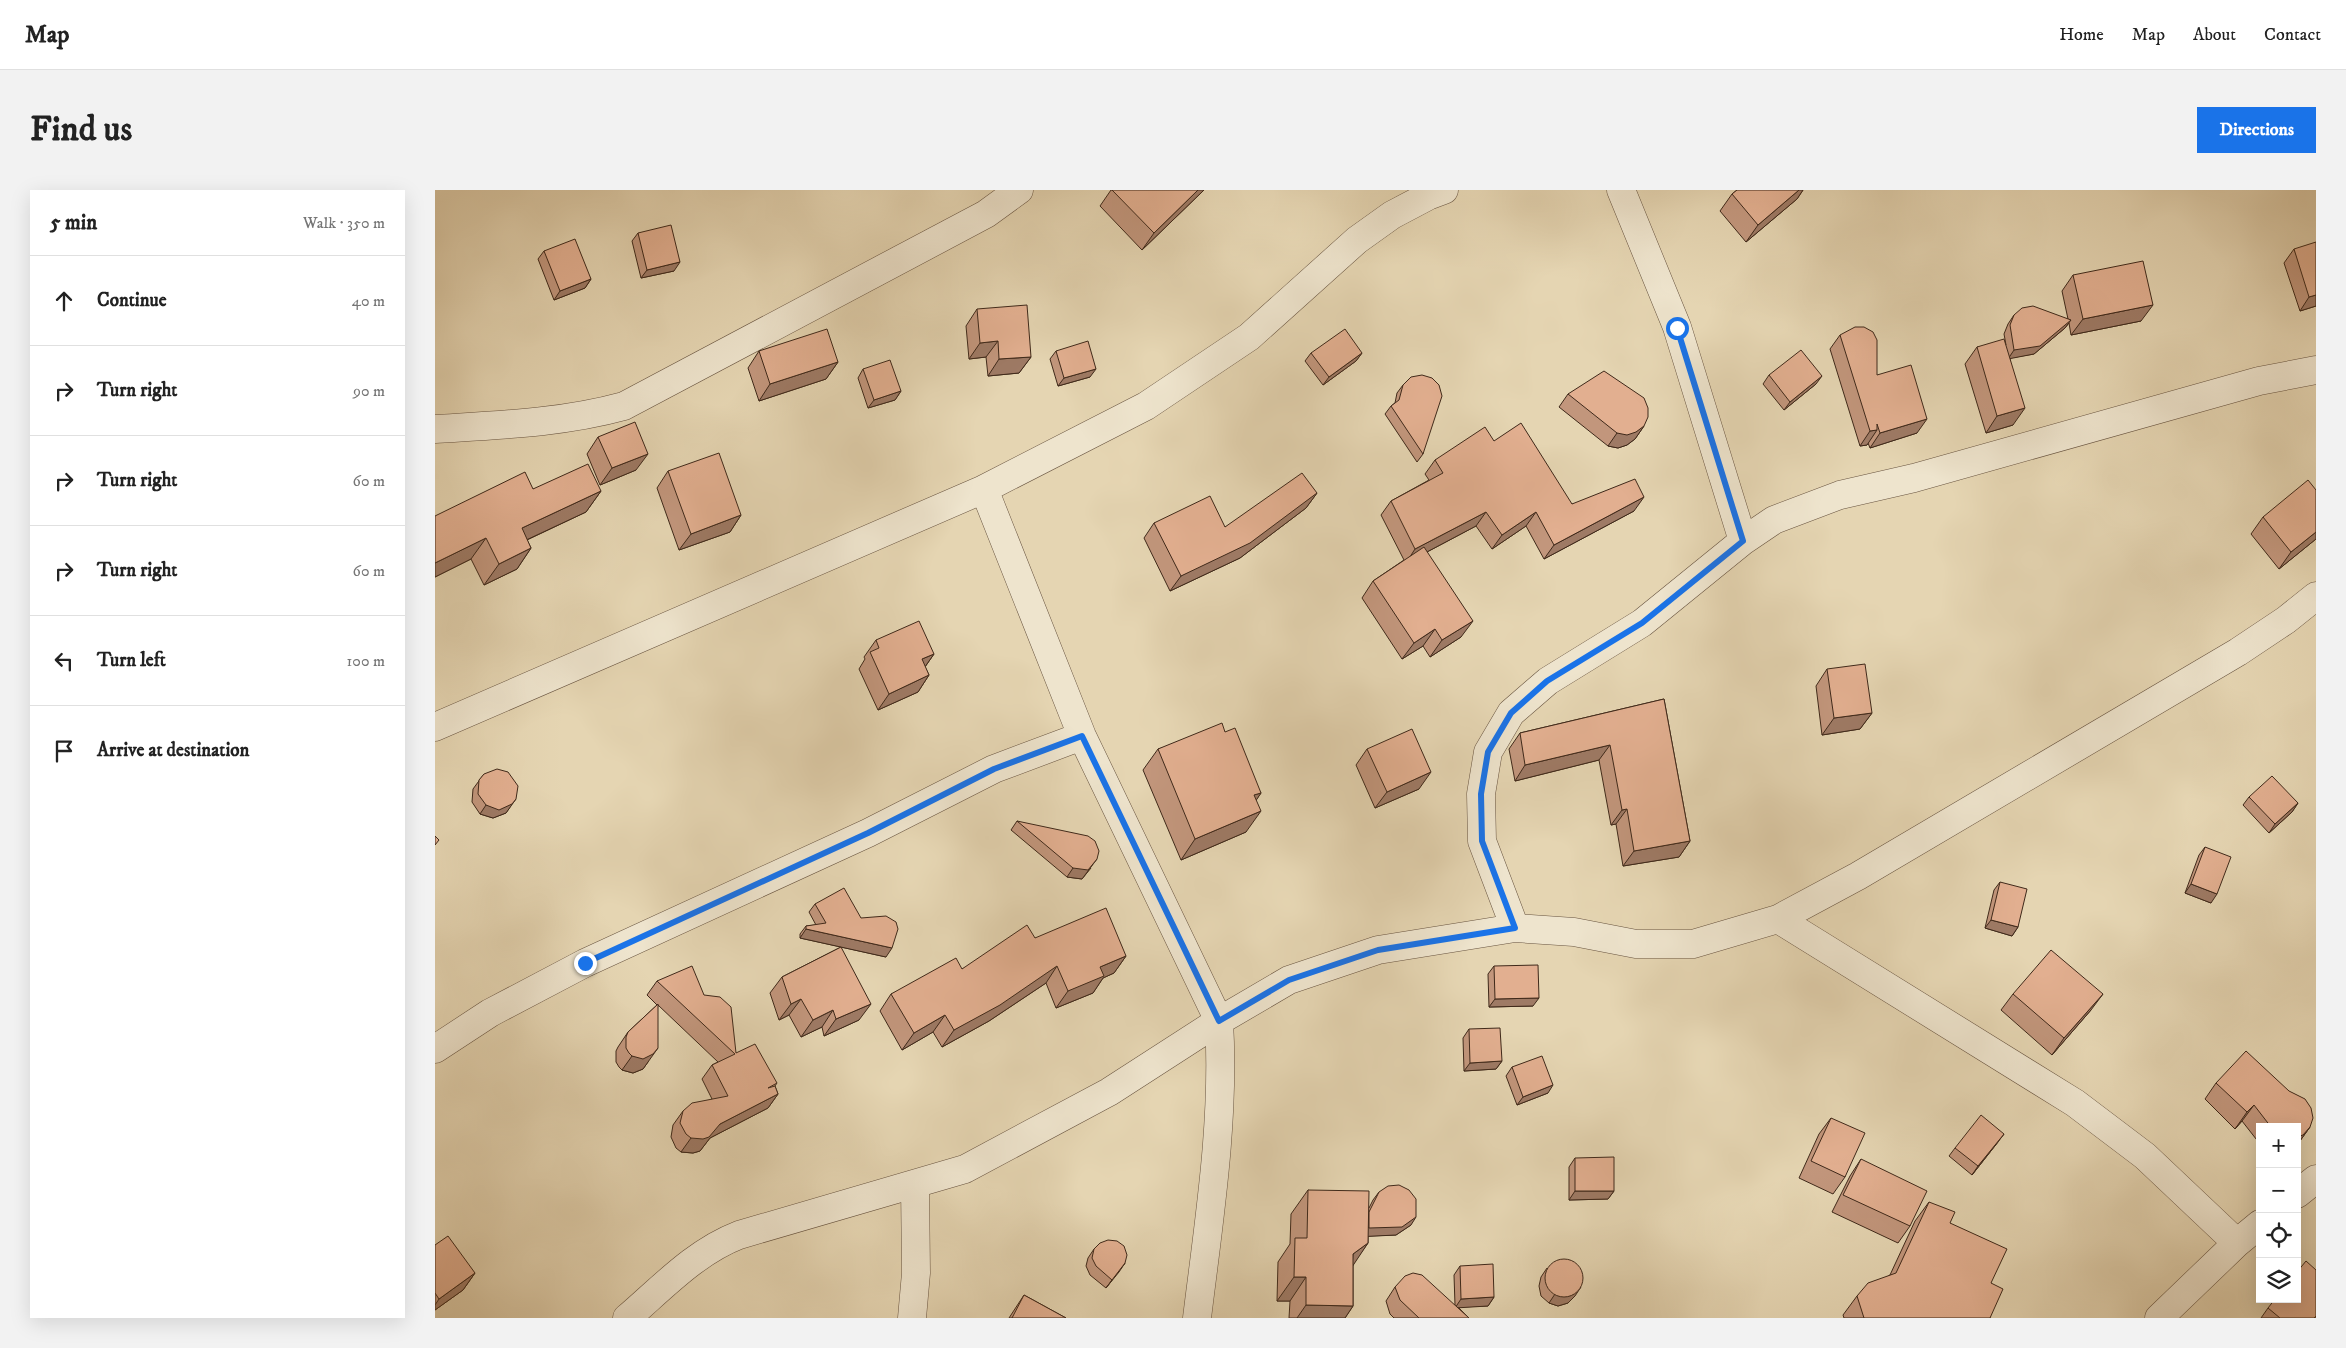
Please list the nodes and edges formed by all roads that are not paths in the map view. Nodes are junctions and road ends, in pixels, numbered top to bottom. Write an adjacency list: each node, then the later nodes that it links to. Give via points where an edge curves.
1 (1019, 190): 5 (street, via 978,218 624,406 556,421)
2 (1444, 190): 6 (street, via 1392,215 1357,240 1249,337 1146,406)
3 (1621, 190): 7 (street, via 1677,328)
4 (2316, 370): 7 (street, via 2259,381 1914,478 1839,495 1774,520)
5 (435, 429)
6 (984, 488): 9 (street); 10 (street)
7 (1743, 541): 12 (street, via 1642,623 1547,681 1511,713 1488,752 1481,794 1482,841)
8 (2316, 596): 11 (street, via 2238,652 1858,876)
9 (435, 727)
10 (1082, 736): 13 (street); 14 (street, via 994,769 868,833 585,963 490,1013)
11 (1778, 919): 12 (street, via 1693,944 1636,944 1574,932); 19 (street, via 2075,1104 2145,1156)
12 (1515, 928): 13 (street, via 1378,950 1289,980)
13 (1219, 1021): 16 (street, via 1109,1092 965,1169); 22 (street, via 1221,1054 1216,1159)
14 (435, 1049)
15 (2316, 1179): 17 (street)
16 (915, 1184): 20 (street, via 719,1243 700,1255); 21 (street, via 916,1273)
17 (2301, 1191)
18 (2256, 1227): 19 (street)
19 (2237, 1242): 23 (street)
20 (627, 1318)
21 (912, 1318)
22 (1197, 1318)
23 (2159, 1318)

